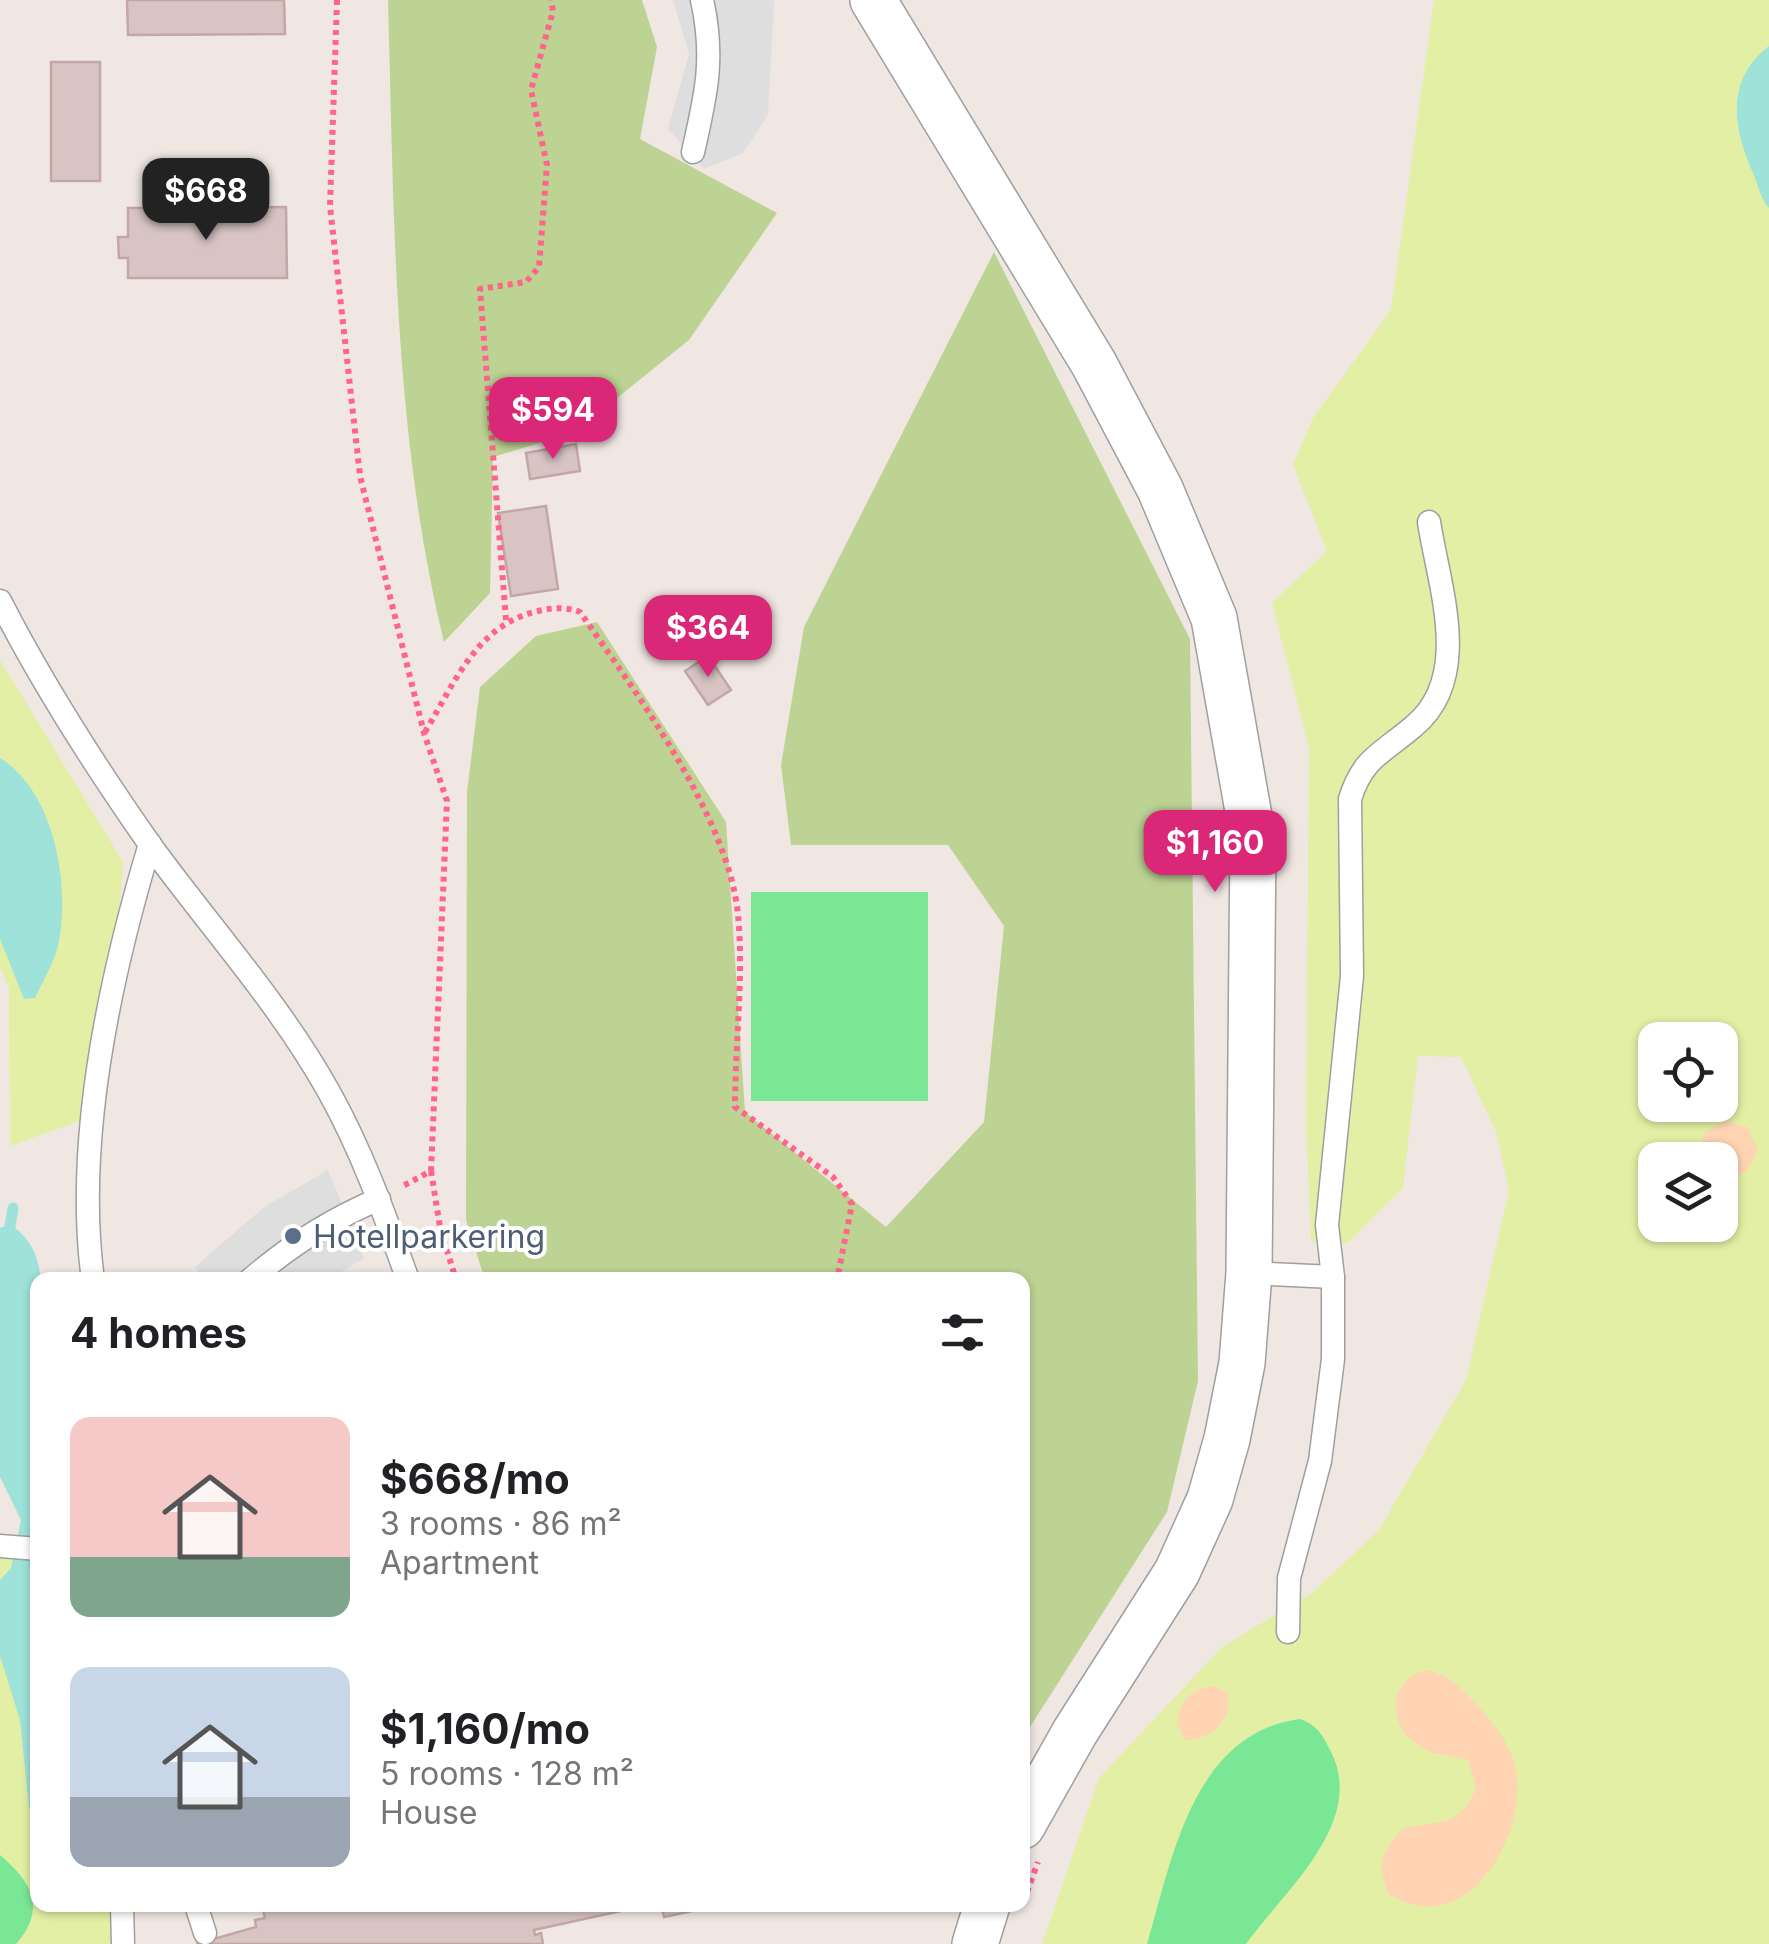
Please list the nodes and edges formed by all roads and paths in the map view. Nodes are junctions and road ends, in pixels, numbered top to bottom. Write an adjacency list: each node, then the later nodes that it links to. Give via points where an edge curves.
1 (336, 0): 9 (path, via 330,206 360,476)
2 (551, 0): 8 (path, via 554,10 531,90 546,165 539,266 526,282 480,289)
3 (702, 0): 5 (lane, via 711,42)
4 (873, 0): 18 (street, via 1094,364 1160,488 1214,618 1253,838)
5 (693, 152)
6 (1429, 522): 19 (lane, via 1448,639 1446,682 1419,723 1358,772 1350,799 1352,976 1328,1225)
7 (0, 602): 10 (lane)
8 (506, 620): 9 (path, via 479,643); 17 (path, via 567,607 580,612 639,696 710,820 738,914 735,1107 833,1177 852,1204)
9 (424, 733): 11 (path, via 447,801)
10 (150, 844): 12 (lane, via 328,1090); 13 (lane, via 123,935 88,1138)
11 (432, 1171): 12 (path); 16 (path)
12 (379, 1199): 14 (lane, via 346,1213); 15 (lane)
13 (93, 1272)
14 (259, 1272)
15 (405, 1272)
16 (454, 1272)
17 (839, 1272)
18 (1249, 1273): 19 (lane); 23 (street, via 1242,1364 1210,1499 1176,1572 1075,1732)
19 (1334, 1277): 22 (lane, via 1329,1393 1320,1461 1289,1578)
20 (0, 1546): 21 (lane)
21 (30, 1548)
22 (1288, 1632)
23 (1034, 1836)
24 (122, 1912): 28 (lane)
25 (198, 1912): 27 (lane)
26 (1002, 1912): 29 (street)
27 (205, 1933)
28 (122, 1944)
29 (975, 1944)

